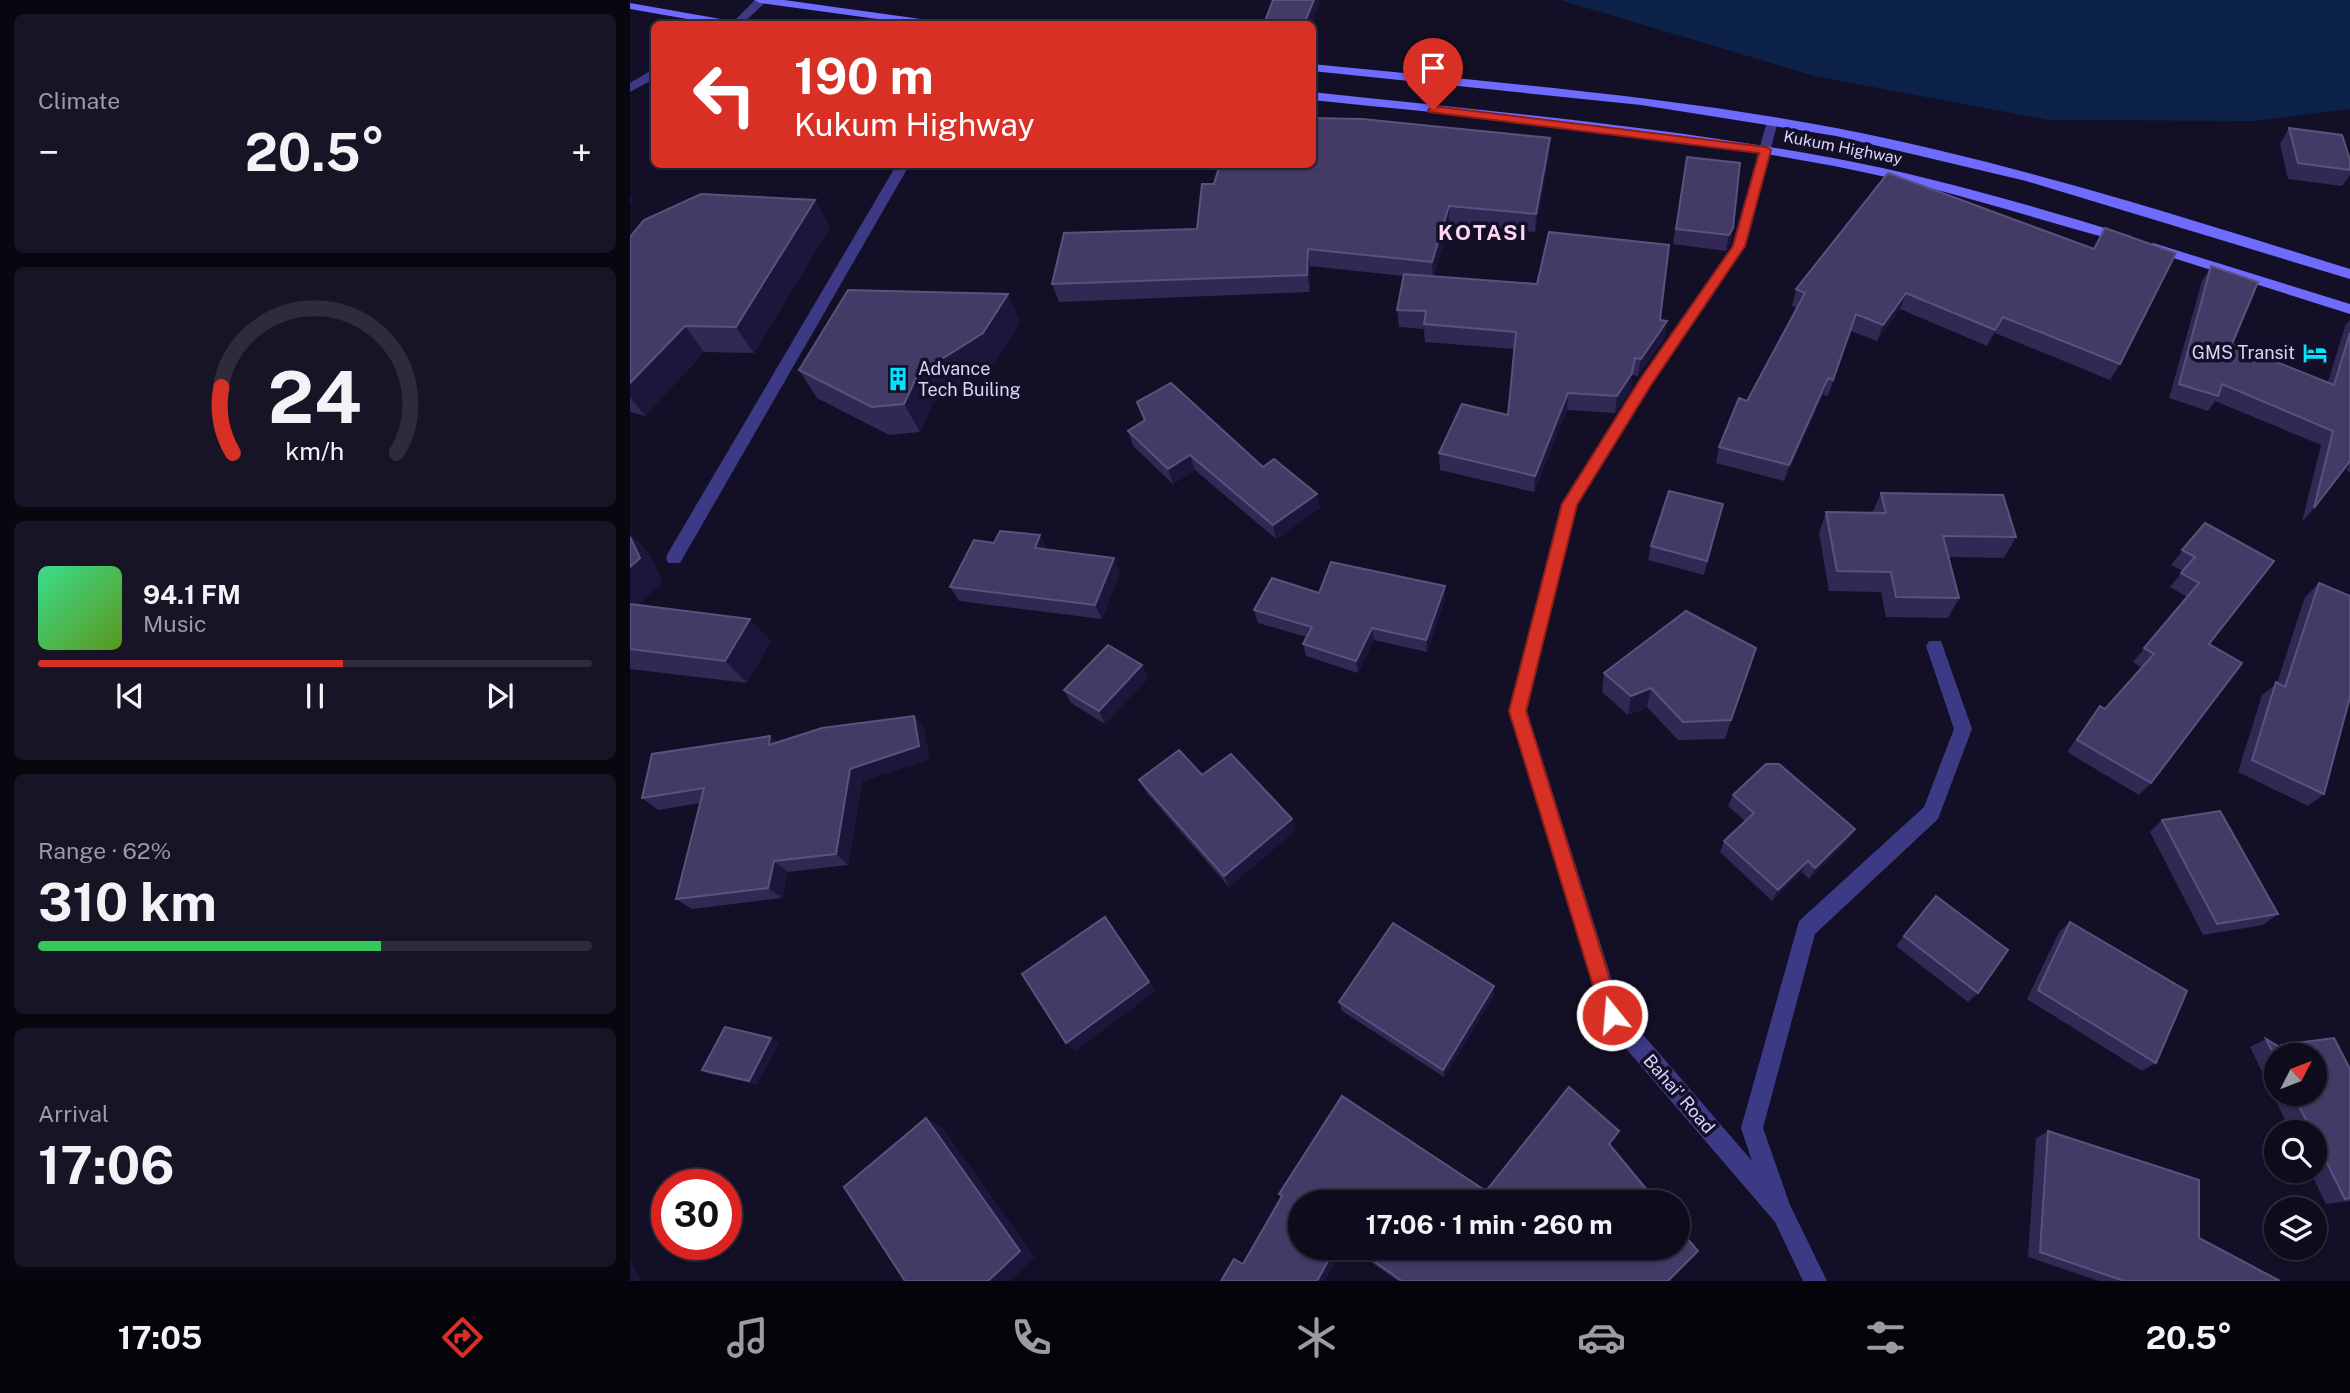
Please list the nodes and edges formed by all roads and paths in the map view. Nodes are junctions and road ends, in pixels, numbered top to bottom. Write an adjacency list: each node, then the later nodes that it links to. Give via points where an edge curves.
1 (761, 0): 4 (street); 5 (main road)
2 (630, 6): 3 (main road)
3 (717, 21)
4 (737, 21)
5 (913, 21)
6 (1316, 67): 10 (main road, Kukum Highway)
7 (651, 76): 8 (street)
8 (630, 88)
9 (1316, 96): 11 (main road, Kukum Highway)
10 (1772, 121): 11 (street, Bahai' Road); 13 (main road, Kukum Highway, via 2039,180)
11 (1766, 150): 14 (main road, Kukum Highway, via 1959,190); 17 (street, Bahai' Road, via 1739,246 1569,504 1518,711 1612,1015)
12 (902, 168): 15 (street)
13 (2350, 274)
14 (2350, 309)
15 (674, 558)
16 (1935, 646): 17 (street, via 1963,729 1931,813 1806,928 1752,1128)
17 (1783, 1214): 18 (street, Bahai' Road)
18 (1815, 1281)

